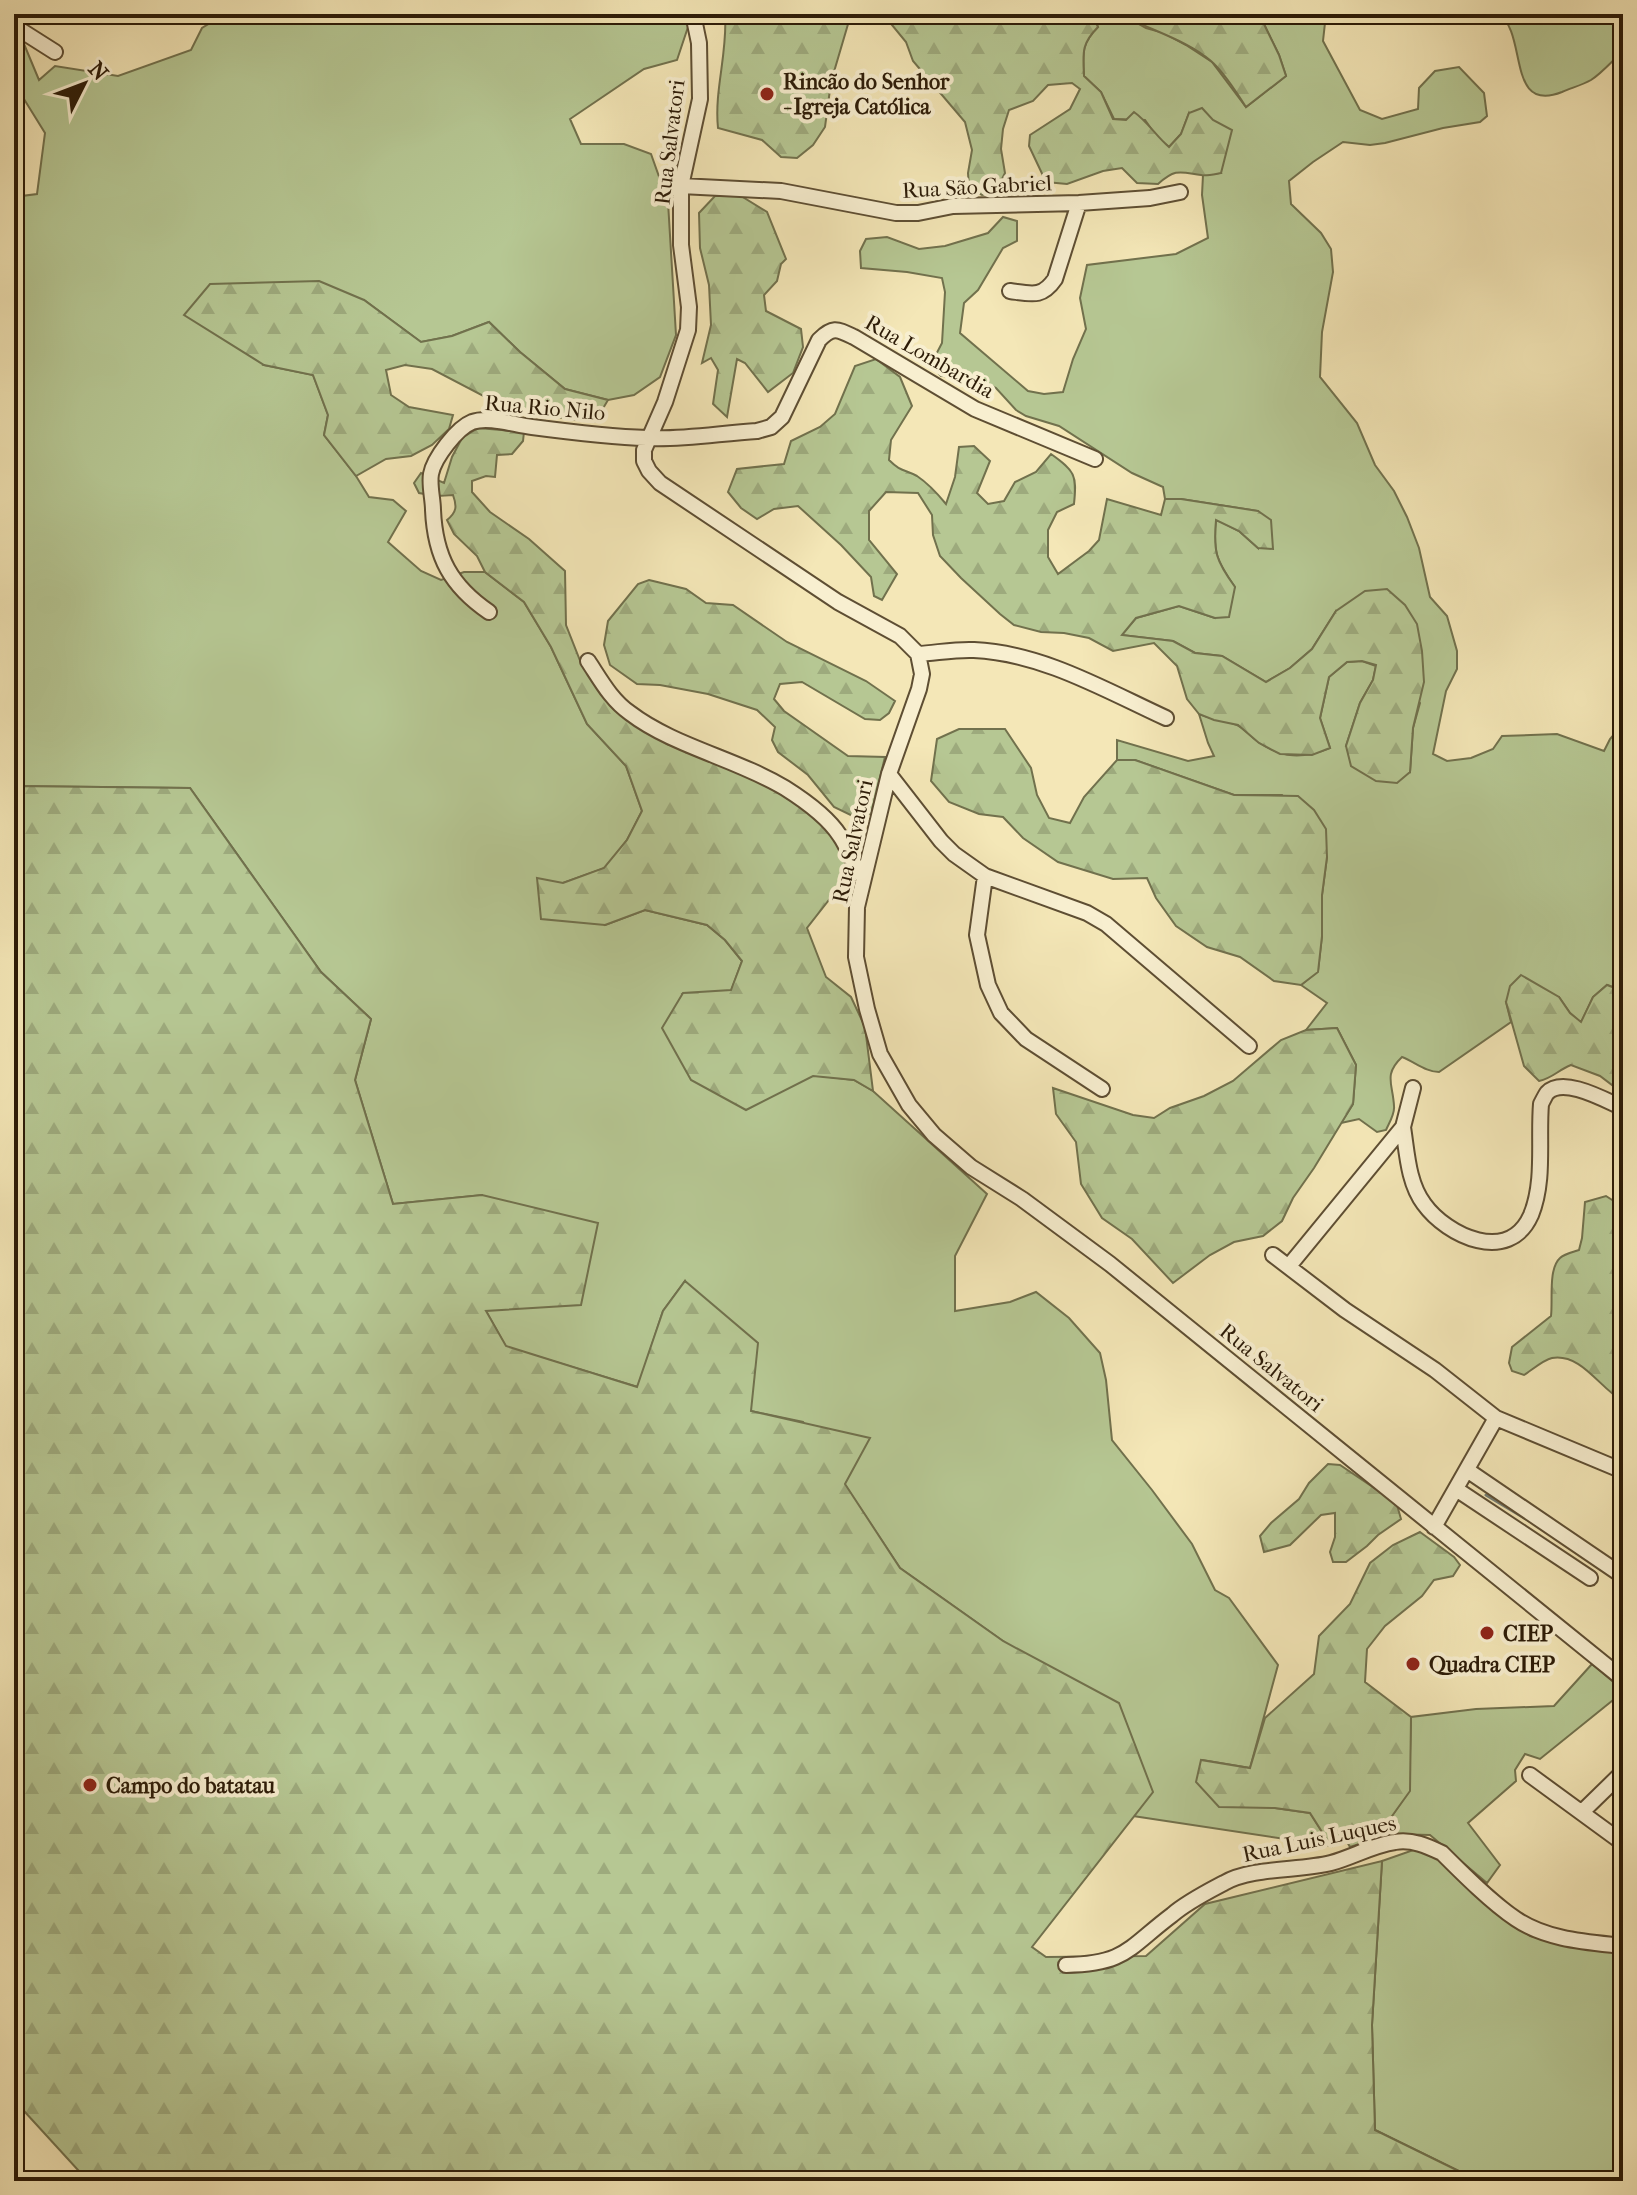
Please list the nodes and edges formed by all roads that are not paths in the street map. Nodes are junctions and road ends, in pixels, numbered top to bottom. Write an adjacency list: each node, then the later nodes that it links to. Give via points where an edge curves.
1 (693, 14): 4 (street, Rua Salvatori, via 700,99)
2 (14, 26): 3 (street)
3 (55, 52)
4 (681, 186): 6 (street, Rua São Gabriel, via 781,191 896,213); 8 (street, Rua Salvatori, via 688,330)
5 (1180, 192): 6 (street, Rua São Gabriel)
6 (1079, 203): 7 (street, via 1049,288 1031,294)
7 (1010, 291)
8 (648, 439): 9 (street, Rua Lombardia, via 771,427 782,417 819,340 838,330 975,409); 10 (street, Rua Rio Nilo, via 485,420 463,427 444,447 431,473 443,560 456,584); 11 (street, via 644,461 660,483 838,602 900,636)
9 (1095, 459)
10 (489, 612)
11 (918, 654): 13 (street, via 973,650 1023,657); 14 (street, Rua Salvatori, via 919,689)
12 (588, 661): 16 (street, via 629,713 785,788 822,816 843,839)
13 (1166, 718)
14 (889, 774): 15 (street, via 941,841); 16 (street, Rua Salvatori)
15 (985, 876): 17 (street, via 1106,924); 19 (street, via 977,935 988,985 1001,1013 1026,1039)
16 (864, 878): 28 (street, Rua Salvatori, via 857,907 856,957 867,1009 880,1054 909,1105 934,1135 1110,1264)
17 (1249, 1046)
18 (1413, 1088): 21 (street)
19 (1102, 1089)
20 (1623, 1108): 21 (street, via 1568,1086 1546,1093 1541,1104 1539,1185 1530,1217 1517,1234 1500,1242 1478,1242 1447,1226 1423,1204 1411,1177)
21 (1403, 1127): 23 (street)
22 (1273, 1255): 23 (street)
23 (1289, 1266): 24 (street)
24 (1496, 1418): 25 (street); 26 (street)
25 (1467, 1470): 27 (street); 29 (street)
26 (1623, 1471)
27 (1456, 1489): 28 (street); 30 (street)
28 (1434, 1527): 31 (street, Rua Salvatori)
29 (1623, 1576)
30 (1590, 1578)
31 (1623, 1679)
32 (1623, 1772): 34 (street)
33 (1530, 1775): 34 (street)
34 (1582, 1812): 35 (street)
35 (1623, 1843)
36 (1623, 1946): 37 (street, Rua Luis Luques, via 1541,1931 1516,1919 1442,1853 1396,1842 1330,1863 1228,1880 1173,1913 1128,1952 1100,1963)
37 (1066, 1965)

